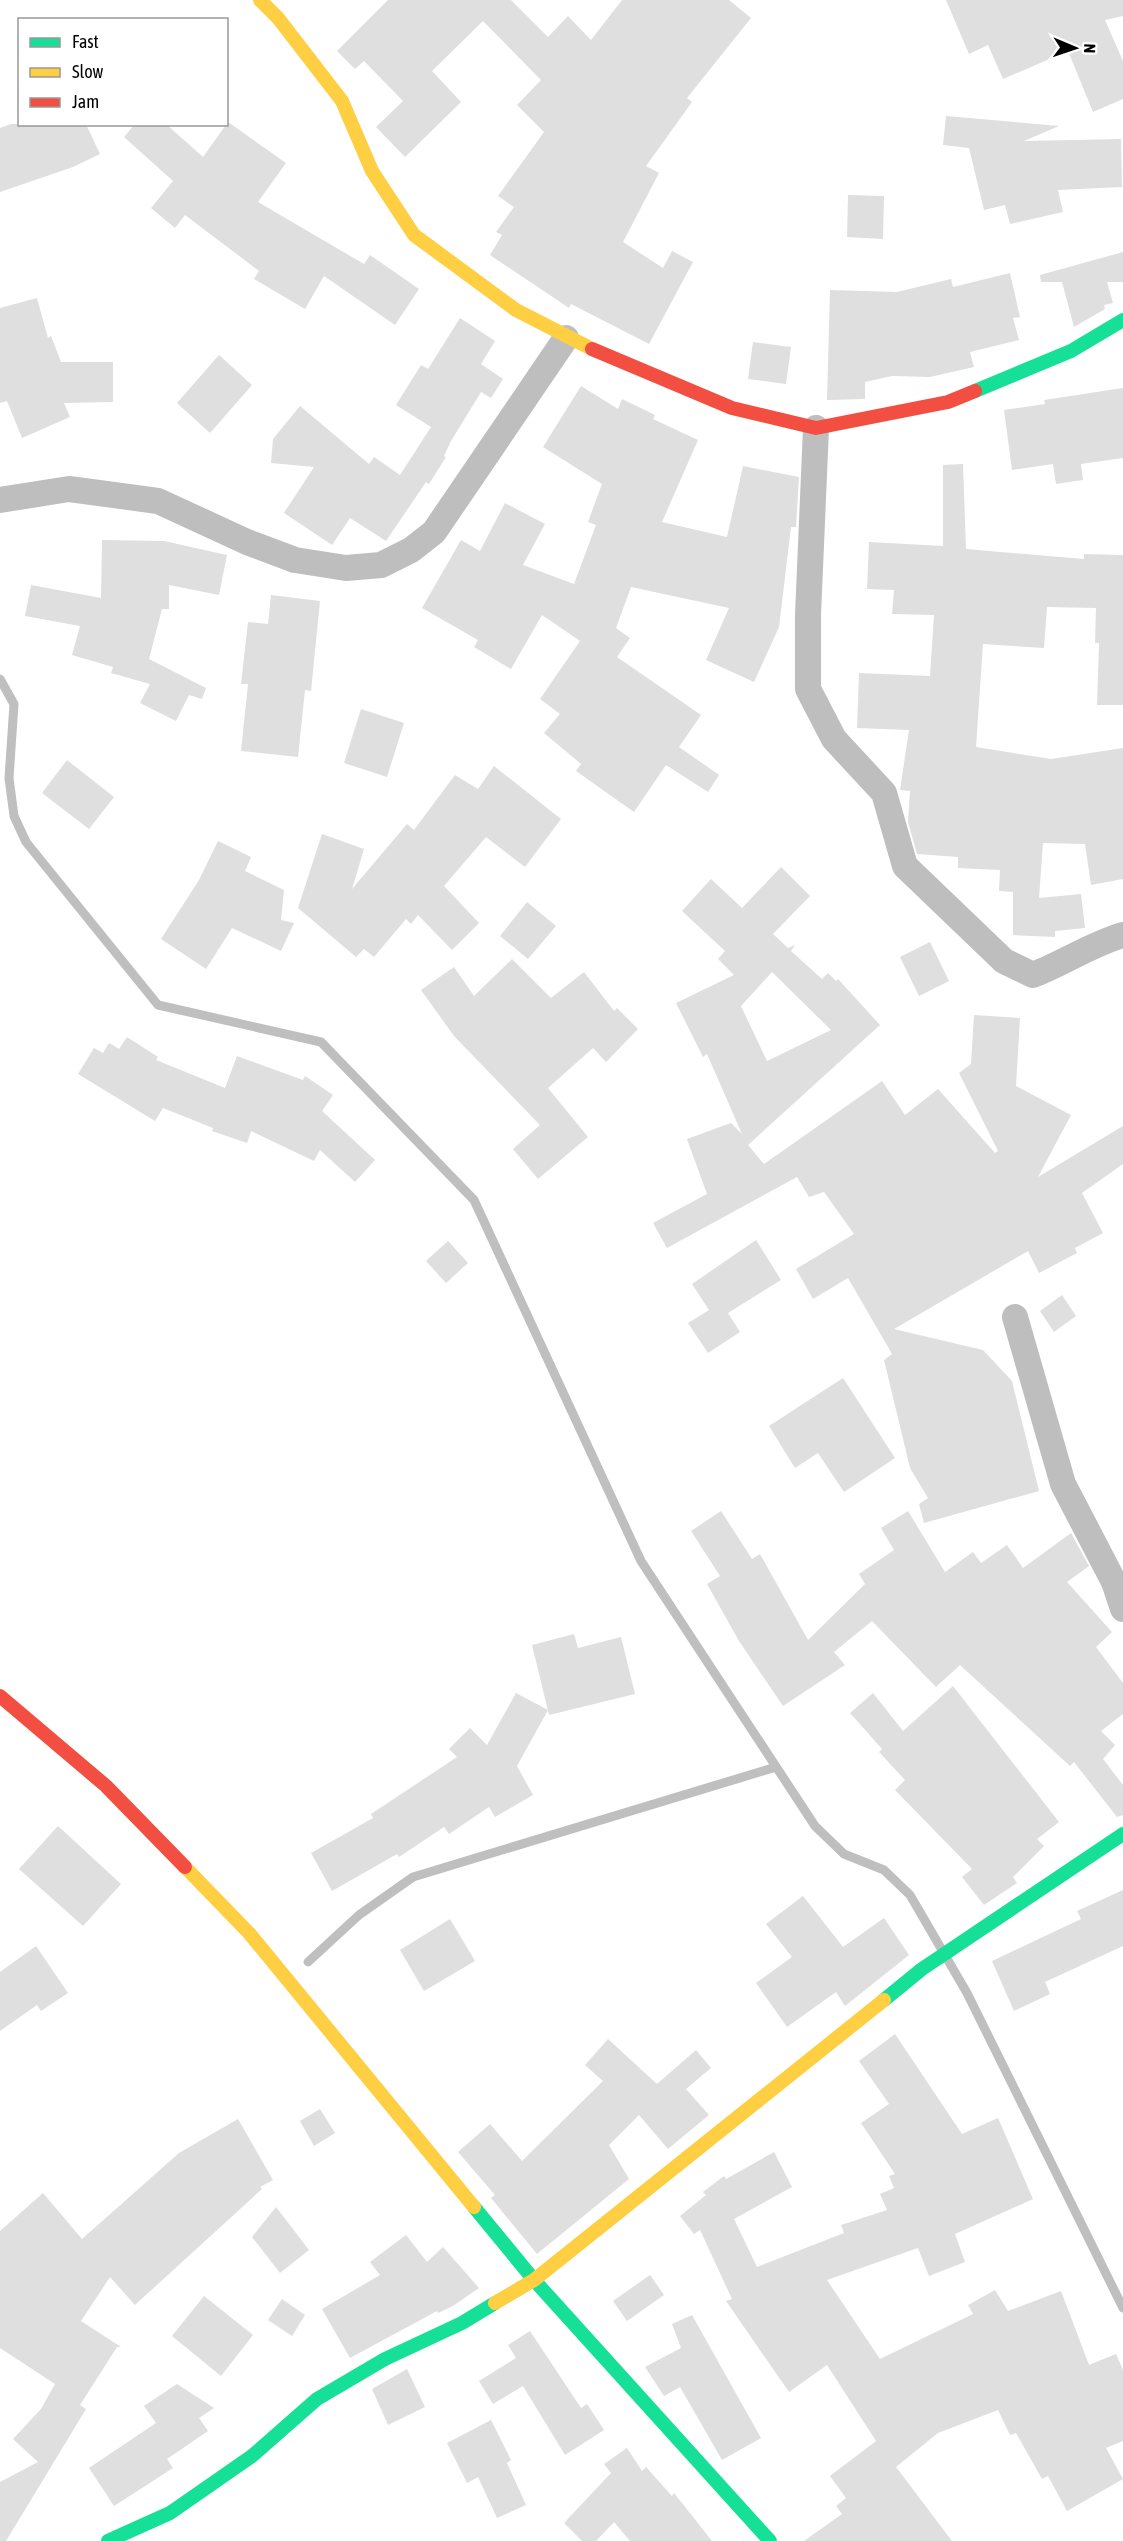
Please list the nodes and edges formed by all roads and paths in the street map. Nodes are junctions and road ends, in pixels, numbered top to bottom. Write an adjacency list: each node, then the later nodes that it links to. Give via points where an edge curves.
1 (260, 0): 3 (street, via 342,101 372,171 414,235 516,310)
2 (1123, 320): 4 (street, via 1071,351 948,402)
3 (566, 339): 4 (street, via 732,408); 5 (street, via 434,532 411,550 381,565 346,568 295,560 158,501 69,489)
4 (816, 428): 6 (street, via 808,689 834,739 884,793 905,866 1004,961 1033,975)
5 (0, 500)
6 (1123, 934)
7 (1015, 1317): 8 (street, via 1063,1484 1114,1582)
8 (1123, 1609)
9 (0, 1696): 11 (street, via 106,1786 249,1933)
10 (1123, 1834): 11 (street, via 921,1969)
11 (534, 2280): 12 (street, via 462,2323 385,2359 317,2399 252,2456 170,2513); 13 (street)
12 (108, 2541)
13 (770, 2541)

